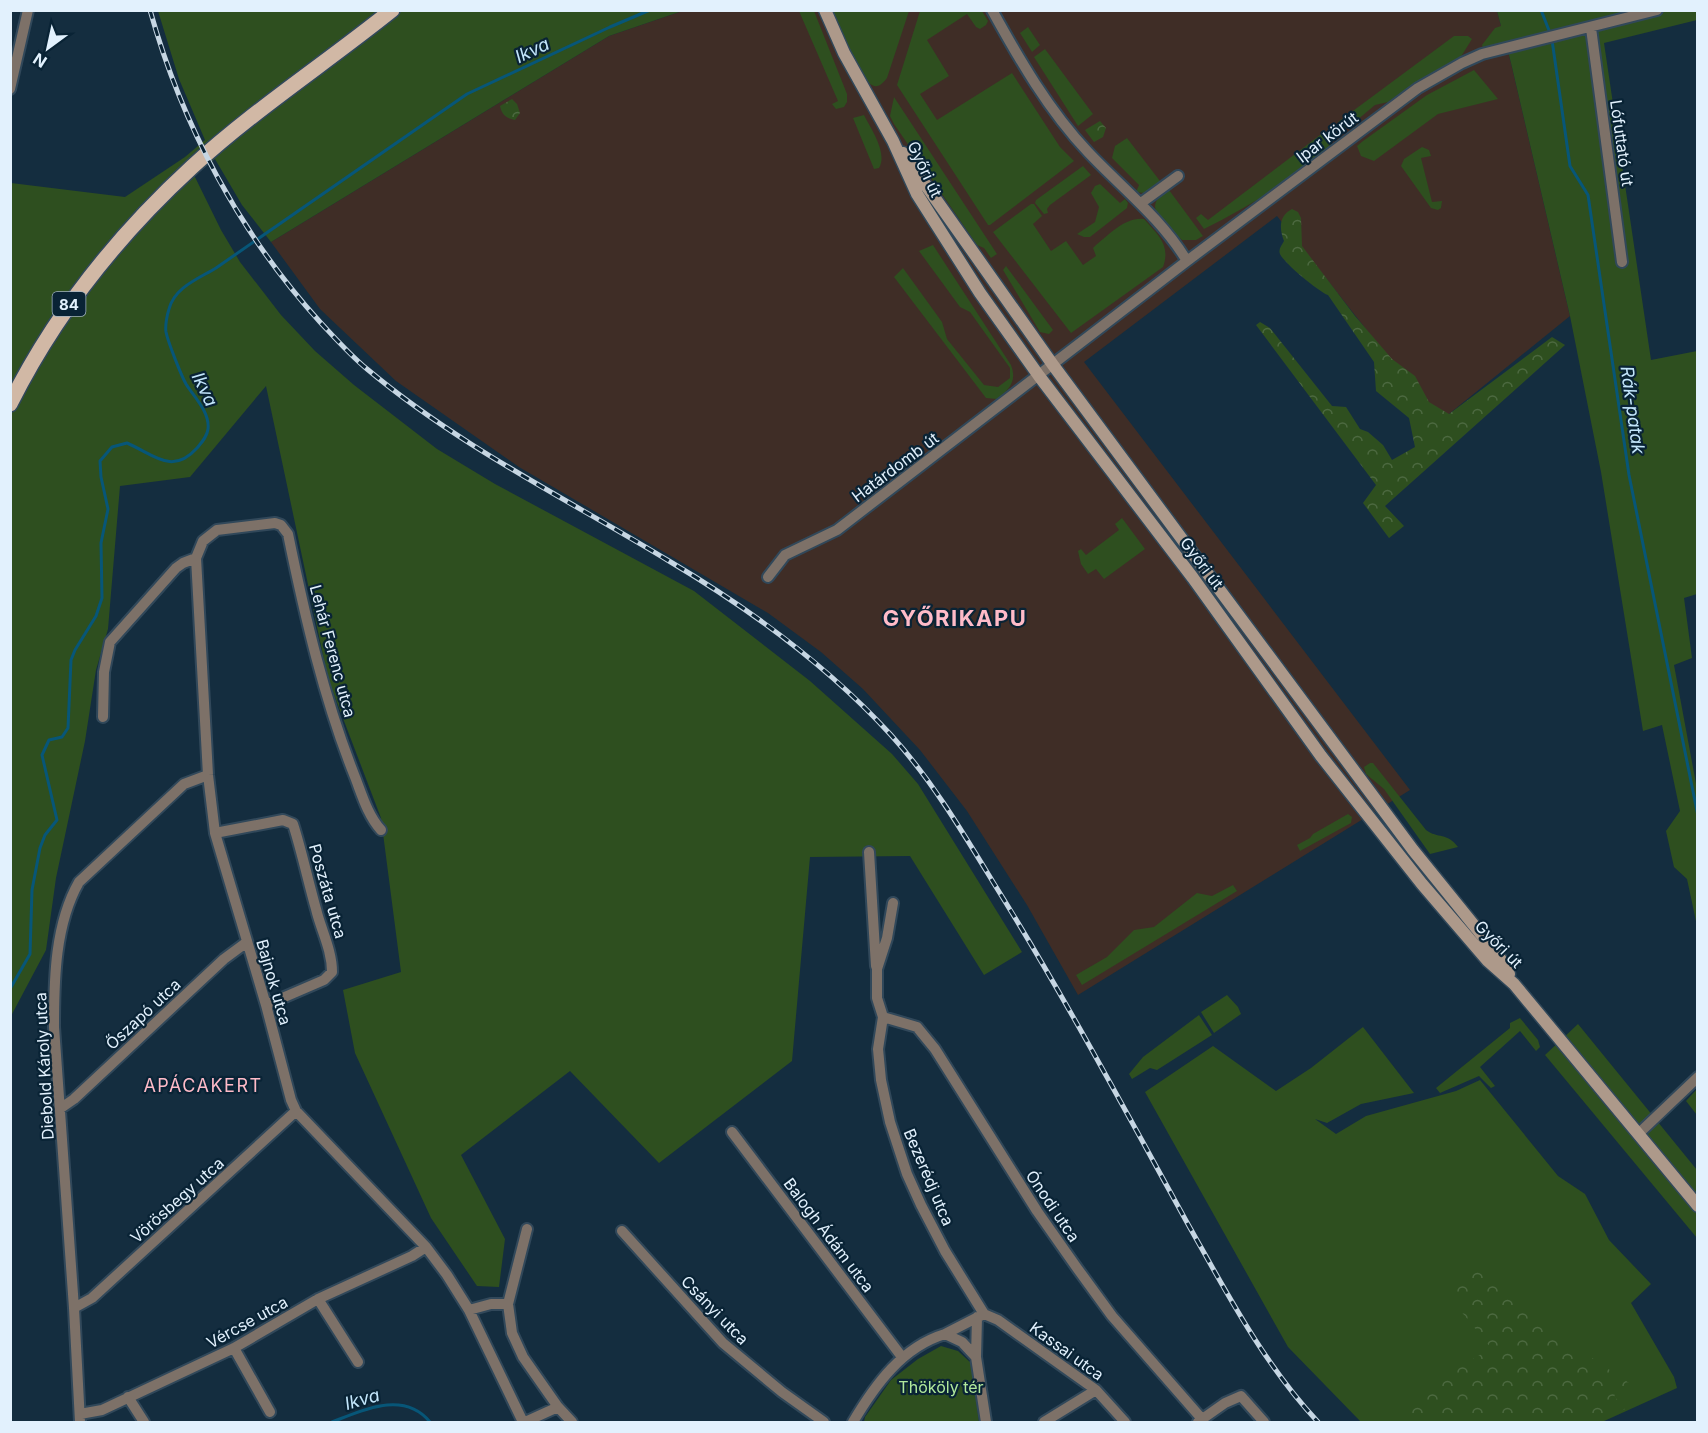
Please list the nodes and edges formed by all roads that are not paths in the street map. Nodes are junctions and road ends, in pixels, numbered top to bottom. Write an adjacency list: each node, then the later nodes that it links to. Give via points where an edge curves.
1 (28, 10): 7 (street)
2 (392, 10): 15 (main road, 84, via 249,119 143,214 58,319)
3 (825, 10): 8 (main road, Győri út)
4 (992, 10): 10 (street, via 1063,123)
5 (1657, 10): 6 (street, Ipar körút)
6 (1591, 28): 11 (street, Ipar körút, via 1482,54 1418,88); 12 (street, Lófuttató út)
7 (10, 89)
8 (893, 141): 13 (main road, Győri út); 14 (main road, Győri út, via 928,213)
9 (1178, 176): 10 (street)
10 (1142, 203): 11 (street)
11 (1187, 261): 13 (street, Ipar körút)
12 (1622, 262)
13 (1053, 365): 14 (street, Határdomb út); 26 (main road, Győri út, via 1413,850 1498,955)
14 (1039, 376): 17 (street, Határdomb út, via 837,530 785,555); 26 (main road, Győri út, via 1193,578 1321,756 1422,884 1488,961)
15 (10, 404)
16 (196, 558): 18 (street, via 176,568 110,642); 19 (street, Bajnok utca); 20 (street, Lehár Ferenc utca, via 203,541 217,530 275,523 288,534 322,680 348,759 373,821)
17 (768, 577)
18 (103, 717)
19 (208, 775): 21 (street, Bajnok utca); 30 (street, Diebold Károly utca, via 184,784 79,882 70,897 54,991)
20 (381, 830)
21 (215, 833): 24 (street, Bajnok utca); 27 (street, Poszáta utca, via 283,820 293,824 297,837 332,958 332,972 324,980)
22 (869, 852): 25 (street, Bezerédj utca)
23 (893, 903): 25 (street, Bezerédj utca)
24 (247, 942): 27 (street, Bajnok utca); 30 (street, Őszapó utca)
25 (877, 969): 28 (street, Bezerédj utca, via 877,999)
26 (1514, 984): 33 (main road, Győri út)
27 (266, 1005): 31 (street, Bajnok utca, via 286,1087)
28 (883, 1017): 42 (street, Bezerédj utca, via 878,1049 881,1080 900,1153 921,1205); 53 (street, Ónodi utca, via 917,1027 1077,1268)
29 (1698, 1077): 33 (street)
30 (61, 1108): 40 (street, Diebold Károly utca)
31 (296, 1111): 37 (street, Bajnok utca); 40 (street, Vörösbegy utca, via 92,1298)
32 (732, 1131): 46 (street, Balogh Ádám utca)
33 (1638, 1134): 34 (main road, Győri út)
34 (1698, 1206)
35 (527, 1229): 39 (street)
36 (622, 1231): 57 (street, Csányi utca, via 723,1343)
37 (426, 1247): 38 (street, Vércse utca); 41 (street, Bajnok utca)
38 (318, 1299): 44 (street, Vércse utca); 47 (street)
39 (508, 1304): 41 (street); 50 (street, via 512,1334 523,1357)
40 (74, 1308): 52 (street, Diebold Károly utca)
41 (469, 1310): 55 (street, Bajnok utca)
42 (980, 1315): 43 (street); 45 (street); 48 (street, Kassai utca, via 998,1320)
43 (945, 1334): 45 (street, via 962,1342); 46 (street)
44 (234, 1348): 49 (street, Vércse utca); 51 (street)
45 (976, 1357): 59 (street)
46 (902, 1358): 58 (street)
47 (358, 1362)
48 (1096, 1390): 60 (street); 61 (street, Kassai utca)
49 (128, 1397): 52 (street, Vércse utca); 54 (street)
50 (558, 1407): 55 (street); 56 (street)
51 (270, 1412)
52 (80, 1418)
53 (1200, 1421): 62 (street, via 1241,1396)
54 (144, 1422)
55 (524, 1422)
56 (572, 1422)
57 (824, 1422)
58 (853, 1422)
59 (986, 1422)
60 (1044, 1422)
61 (1125, 1422)
62 (1264, 1422)

